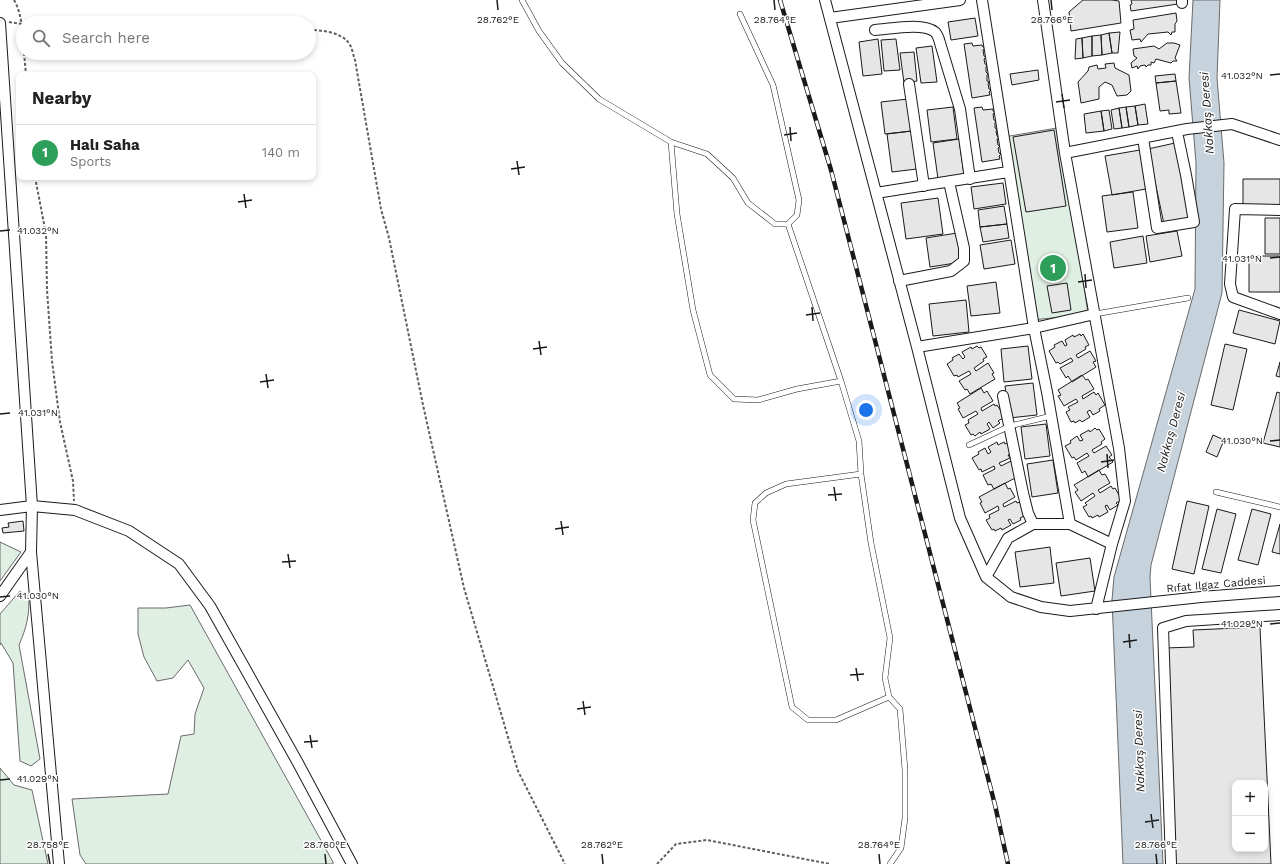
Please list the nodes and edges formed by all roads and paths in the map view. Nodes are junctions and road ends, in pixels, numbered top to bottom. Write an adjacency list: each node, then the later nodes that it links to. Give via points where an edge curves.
1 (14, 0): 9 (path)
2 (522, 0): 21 (lane, via 539,31 562,63 598,99)
3 (825, 0): 10 (street)
4 (960, 0): 7 (street)
5 (982, 0): 23 (street)
6 (1043, 0): 22 (street)
7 (940, 1): 10 (street)
8 (740, 14): 30 (lane, via 773,85 799,200 797,215)
9 (20, 16)
10 (830, 18): 28 (street)
11 (4, 22): 12 (path); 44 (street)
12 (16, 23)
13 (316, 30): 60 (path, via 337,34 349,42 355,60 381,209 464,588 518,771)
14 (875, 30): 24 (street, via 920,27 936,33 960,109)
15 (25, 60): 16 (path)
16 (26, 72)
17 (909, 84): 27 (street)
18 (1182, 131): 19 (street); 19 (street, via 1194,222 1157,228); 20 (street, via 1232,124)
19 (1143, 138): 22 (street)
20 (1280, 140)
21 (671, 142): 30 (lane, via 707,154 733,178 748,203 775,224); 37 (lane, via 679,228 693,310 710,375 734,399 758,400 797,389)
22 (1066, 153): 33 (street)
23 (1008, 172): 24 (street); 35 (street)
24 (970, 178): 26 (street)
25 (37, 180): 47 (path, via 46,234 52,361 60,422 73,481)
26 (949, 182): 27 (street); 31 (street, via 964,248 964,261 951,271)
27 (924, 186): 28 (street)
28 (876, 193): 31 (street)
29 (1280, 210): 34 (street, via 1235,209 1230,284 1233,297)
30 (788, 224): 37 (lane)
31 (899, 281): 36 (street)
32 (1188, 298): 33 (lane)
33 (1094, 314): 35 (street); 50 (street, via 1119,448 1124,501)
34 (1280, 314)
35 (1034, 328): 36 (street); 39 (street)
36 (917, 347): 52 (street, via 960,518)
37 (841, 381): 42 (lane, via 859,441)
38 (1003, 396): 40 (street)
39 (1051, 416): 40 (lane); 49 (street)
40 (1010, 426): 41 (lane); 48 (street, via 1023,493)
41 (969, 445)
42 (861, 474): 57 (lane, via 871,543 890,638 885,678); 57 (lane, via 786,484 766,493 754,503 753,520 792,707 808,720 836,720)
43 (1216, 492): 45 (lane)
44 (32, 506): 46 (street); 47 (street); 51 (street)
45 (1280, 507)
46 (0, 510)
47 (75, 510): 59 (street, via 129,531 179,564 210,606)
48 (1033, 524): 49 (street); 52 (street, via 1008,538)
49 (1070, 524): 50 (street)
50 (1112, 544): 55 (street)
51 (31, 552): 54 (street); 58 (street)
52 (986, 577): 55 (street, via 1011,597 1041,607 1070,611)
53 (1280, 590): 55 (street, Rıfat Ilgaz Caddesi)
54 (0, 596)
55 (1096, 609)
56 (1280, 615): 64 (street, via 1186,621 1163,628)
57 (888, 697): 63 (lane, via 900,709 905,770 905,818 901,848)
58 (59, 864)
59 (352, 864)
60 (565, 864)
61 (657, 864): 62 (path, via 676,844 707,840)
62 (830, 864)
63 (890, 864)
64 (1171, 864)

